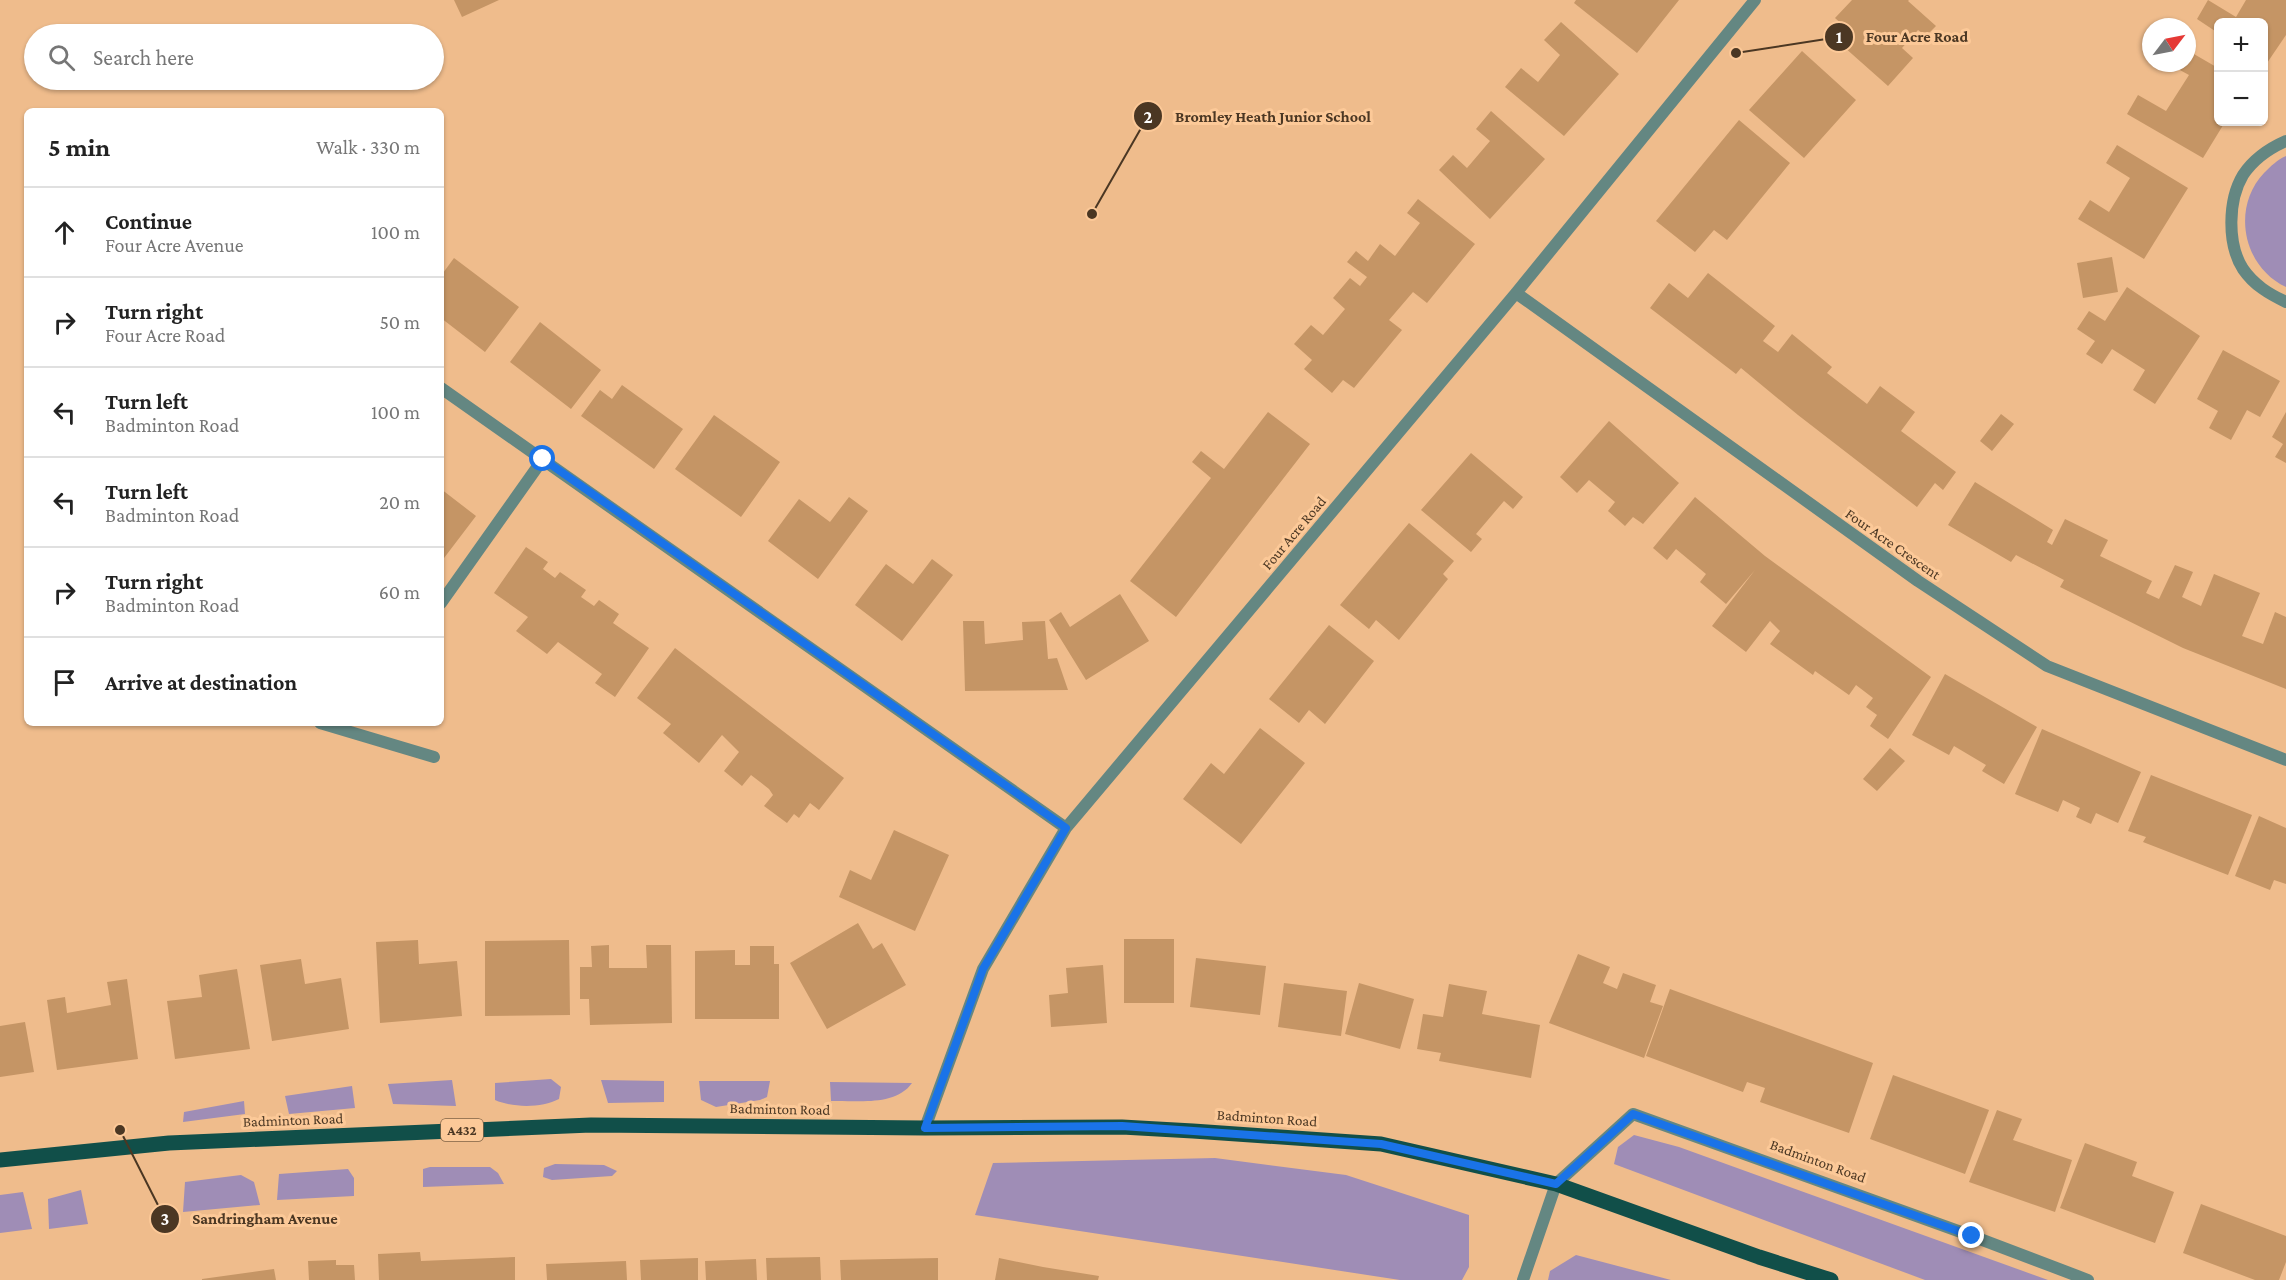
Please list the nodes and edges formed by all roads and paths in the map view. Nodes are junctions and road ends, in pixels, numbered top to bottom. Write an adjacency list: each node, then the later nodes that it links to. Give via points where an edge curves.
1 (1755, 0): 3 (street, Four Acre Road)
2 (2286, 141): 4 (street, via 2270,148 2243,176 2231,212 2235,250 2243,269 2264,292)
3 (1516, 293): 10 (street, Four Acre Crescent, via 1918,581 2047,666); 11 (street, Four Acre Road)
4 (2286, 302)
5 (444, 390): 6 (street)
6 (543, 459): 7 (street); 11 (street)
7 (444, 599)
8 (353, 728): 9 (street)
9 (434, 757)
10 (2286, 760)
11 (1066, 828): 12 (street, Four Acre Road, via 983,969)
12 (925, 1128): 13 (main road, Badminton Road / A432, via 591,1125 169,1143); 14 (main road, Badminton Road / A432, via 1122,1126 1381,1144)
13 (0, 1160)
14 (1556, 1184): 15 (street); 16 (main road, Badminton Road / A432); 17 (street, Badminton Road, via 1633,1114)
15 (1523, 1280)
16 (1831, 1280)
17 (2088, 1280)

